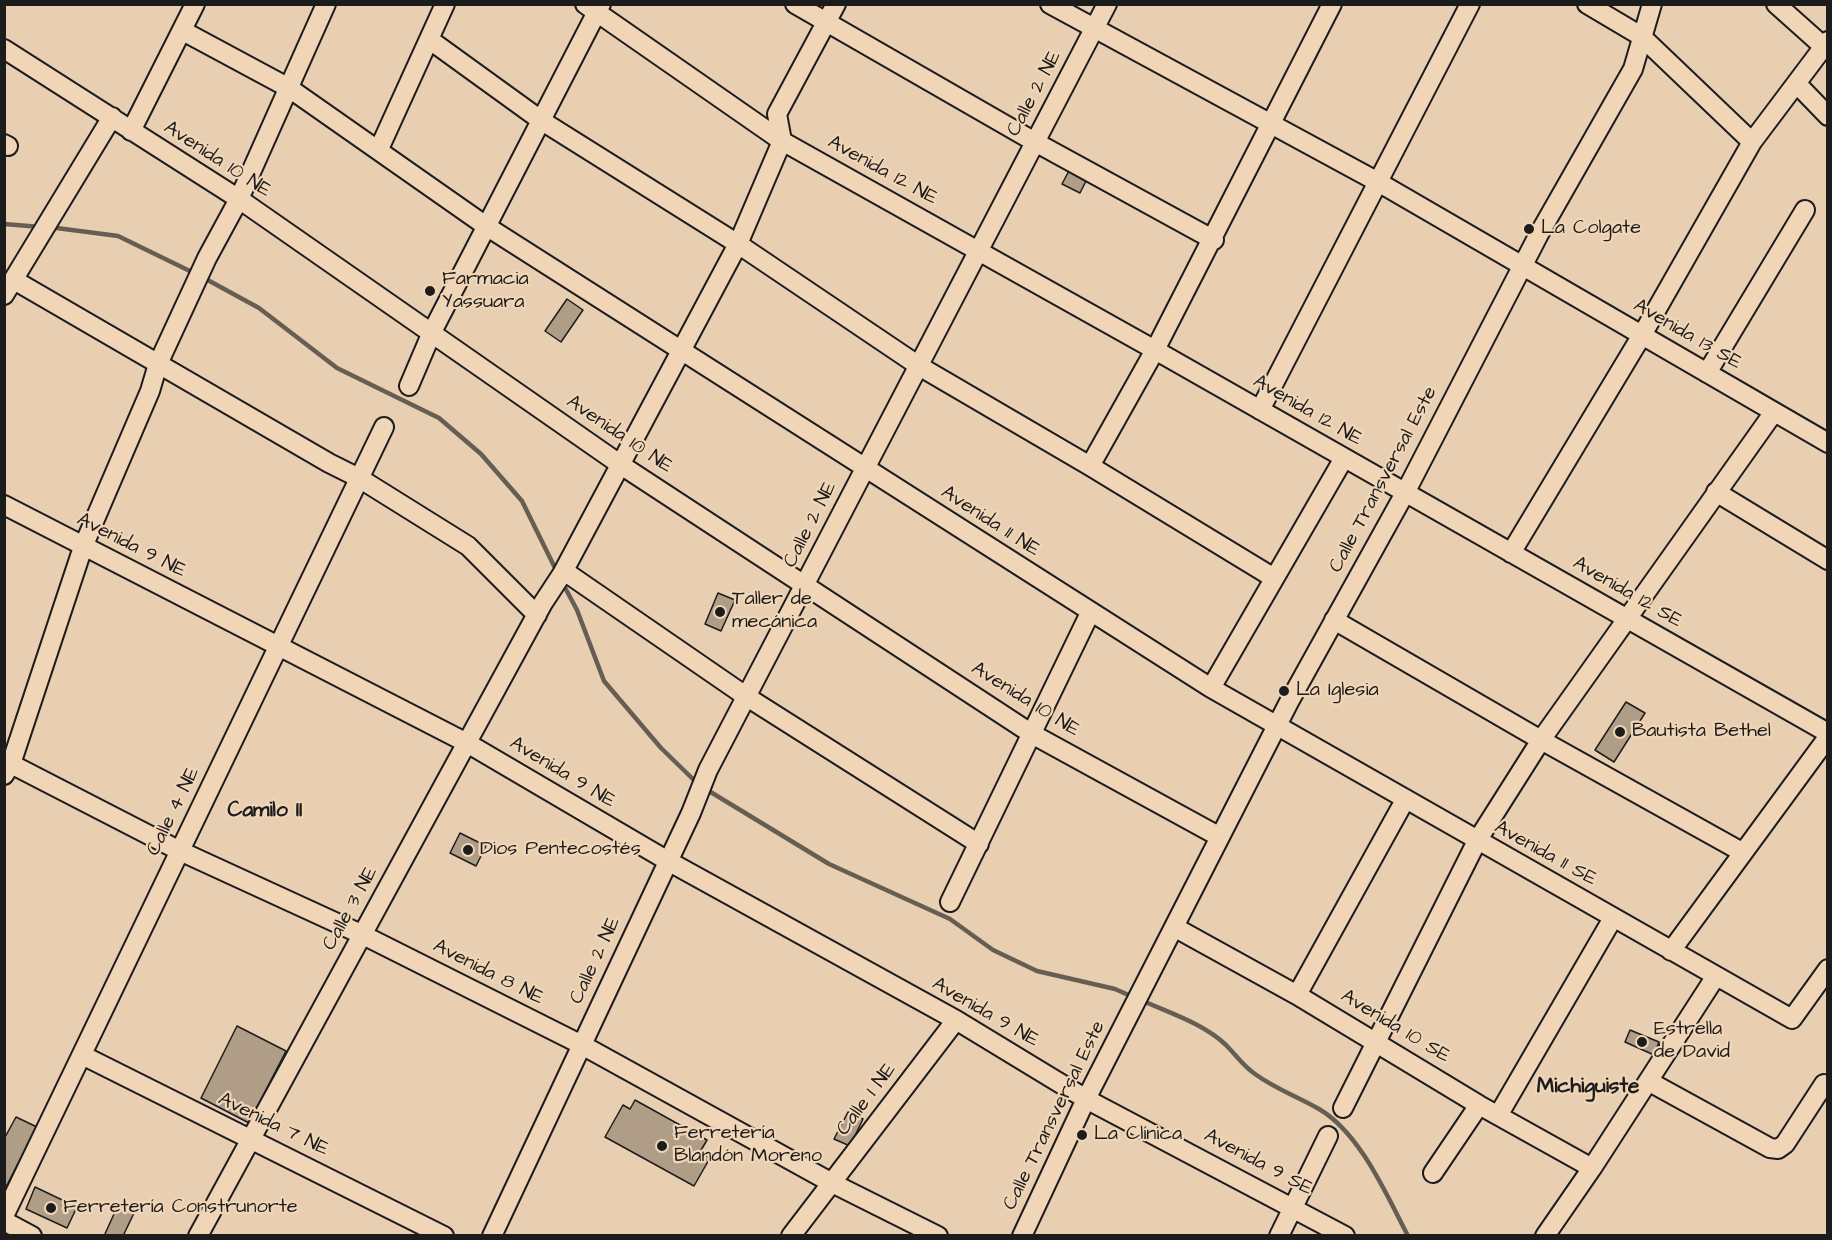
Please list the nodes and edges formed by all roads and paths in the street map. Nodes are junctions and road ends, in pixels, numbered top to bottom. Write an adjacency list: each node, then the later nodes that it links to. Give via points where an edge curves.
1 (195, 4): 16 (street)
2 (326, 4): 22 (street)
3 (445, 4): 18 (street)
4 (795, 4): 14 (street)
5 (836, 4): 14 (street)
6 (1050, 4): 15 (street, Avenida 13 SE)
7 (1107, 4): 15 (street, Calle 2 NE)
8 (1470, 4): 32 (street)
9 (1587, 4): 17 (street)
10 (1652, 4): 17 (street, Calle Transversal Este)
11 (1776, 4): 19 (street)
12 (1327, 6): 26 (street)
13 (594, 7): 25 (street); 28 (street, Avenida 12 NE)
14 (825, 23): 28 (street, via 777,114); 29 (street)
15 (1094, 30): 26 (street, Avenida 13 SE); 29 (street, Calle 2 NE)
16 (183, 31): 22 (street); 27 (street)
17 (1641, 36): 30 (street); 39 (street, Calle Transversal Este, via 1633,69)
18 (430, 40): 25 (street); 31 (street)
19 (1825, 43): 21 (street)
20 (4, 49): 24 (street, Avenida 10 NE)
21 (1797, 84): 23 (street); 30 (street)
22 (289, 88): 31 (street); 33 (street)
23 (1827, 116)
24 (112, 117): 27 (street, Avenida 10 NE); 40 (street)
25 (542, 121): 35 (street); 37 (street)
26 (1271, 125): 32 (street, Avenida 13 SE); 36 (street)
27 (131, 131): 33 (street, Avenida 10 NE)
28 (782, 141): 37 (street, Calle 3 NE); 38 (street, Avenida 12 NE)
29 (1035, 142): 36 (street); 38 (street, Calle 2 NE)
30 (1752, 142): 42 (street)
31 (379, 149): 35 (street)
32 (1378, 182): 39 (street, Avenida 13 SE); 49 (street)
33 (239, 200): 41 (street, Avenida 10 NE); 45 (street, via 207,258)
34 (1806, 210): 47 (street)
35 (486, 226): 41 (street); 43 (street)
36 (1214, 240): 44 (street)
37 (738, 244): 43 (street, Calle 3 NE); 46 (street)
38 (979, 251): 44 (street, Avenida 12 NE); 46 (street, Calle 2 NE)
39 (1523, 267): 42 (street, Avenida 13 SE); 59 (street, Calle Transversal Este)
40 (9, 287): 45 (street)
41 (432, 332): 48 (street); 54 (street, Avenida 10 NE)
42 (1642, 335): 47 (street, Avenida 13 SE); 62 (street)
43 (682, 350): 54 (street, Calle 3 NE); 56 (street, Avenida 11 NE)
44 (1155, 350): 49 (street, Avenida 12 NE); 55 (street)
45 (158, 364): 57 (street); 61 (street)
46 (919, 366): 55 (street); 56 (street, Calle 2 NE)
47 (1707, 373): 50 (street, Avenida 13 SE)
48 (409, 386)
49 (1260, 410): 53 (street, Avenida 12 NE)
50 (1774, 412): 52 (street, Avenida 13 SE); 58 (street)
51 (384, 427): 57 (street, Calle 4 NE)
52 (1824, 434)
53 (1344, 458): 59 (street, Avenida 12 NE); 65 (street)
54 (621, 465): 64 (street, Calle 3 NE); 66 (street, Avenida 10 NE)
55 (1090, 466): 65 (street)
56 (865, 469): 66 (street, Calle 2 NE); 68 (street, Avenida 11 NE)
57 (359, 478): 67 (street, via 468,546); 71 (street, Calle 4 NE)
58 (1716, 492): 63 (street); 69 (street)
59 (1405, 493): 62 (street, Avenida 12 SE); 70 (street, Calle Transversal Este)
60 (4, 505): 61 (street, Avenida 9 NE)
61 (83, 547): 71 (street, Avenida 9 NE); 79 (street)
62 (1511, 553): 69 (street, Avenida 12 SE)
63 (1827, 560)
64 (563, 572): 67 (street, Calle 3 NE); 73 (street)
65 (1274, 578): 72 (street)
66 (806, 584): 73 (street, Calle 2 NE); 75 (street, Avenida 10 NE)
67 (540, 609): 78 (street, Calle 3 NE)
68 (1089, 613): 72 (street, Avenida 11 NE); 75 (street)
69 (1627, 619): 76 (street, Avenida 12 SE); 77 (street)
70 (1334, 620): 74 (street, Calle Transversal Este); 77 (street)
71 (278, 648): 78 (street, Avenida 9 NE); 84 (street, Calle 4 NE)
72 (1211, 688): 74 (street, Avenida 11 NE)
73 (747, 697): 83 (street); 86 (street, Calle 2 NE, via 708,770)
74 (1276, 727): 80 (street, Avenida 11 SE); 81 (street, Calle Transversal Este)
75 (1032, 734): 81 (street, Avenida 10 NE); 83 (street)
76 (1827, 735): 85 (street)
77 (1541, 740): 82 (street); 85 (street)
78 (467, 743): 86 (street, Avenida 9 NE); 90 (street, Calle 3 NE)
79 (8, 770): 84 (street, Avenida 8 NE)
80 (1405, 800): 82 (street, Avenida 11 SE); 94 (street)
81 (1220, 837): 89 (street, Calle Transversal Este)
82 (1478, 841): 88 (street, Avenida 11 SE); 96 (street)
83 (979, 844): 87 (street)
84 (180, 850): 90 (street, Avenida 8 NE); 98 (street, Calle 4 NE)
85 (1742, 852): 91 (street)
86 (668, 861): 95 (street, Avenida 9 NE); 97 (street, Calle 2 NE)
87 (950, 903)
88 (1613, 918): 91 (street, Avenida 11 SE); 104 (street)
89 (1174, 927): 94 (street, Avenida 10 SE); 101 (street, Calle Transversal Este)
90 (363, 935): 97 (street, Avenida 8 NE); 106 (street, Calle 3 NE)
91 (1671, 951): 93 (street, Avenida 11 SE)
92 (1827, 969): 93 (street, Avenida 11 SE, via 1792,1019)
93 (1716, 976): 99 (street)
94 (1297, 994): 96 (street, Avenida 10 SE)
95 (956, 1020): 101 (street, Avenida 9 NE); 109 (street, Calle 1 NE)
96 (1378, 1043): 102 (street, Avenida 10 SE); 103 (street)
97 (582, 1045): 109 (street, Avenida 8 NE); 116 (street, Calle 2 NE)
98 (82, 1055): 106 (street, Avenida 7 NE); 111 (street, Calle 4 NE)
99 (1648, 1081): 100 (street, via 1778,1149); 107 (street)
100 (1824, 1084)
101 (1086, 1099): 110 (street, Avenida 9 SE); 119 (street, Calle Transversal Este)
102 (1479, 1105): 104 (street, Avenida 10 SE); 108 (street)
103 (1343, 1108)
104 (1498, 1114): 107 (street, Avenida 10 SE)
105 (1328, 1136): 110 (street)
106 (251, 1139): 114 (street, Calle 3 NE); 115 (street, Avenida 7 NE)
107 (1592, 1168): 122 (street)
108 (1433, 1173)
109 (832, 1183): 117 (street, Calle 1 NE); 118 (street, Avenida 8 NE)
110 (1294, 1207): 120 (street); 121 (street, Avenida 9 SE)
111 (4, 1216)
112 (4, 1221): 113 (street)
113 (32, 1236)
114 (198, 1236)
115 (444, 1236)
116 (492, 1236)
117 (791, 1236)
118 (938, 1236)
119 (1022, 1236)
120 (1279, 1236)
121 (1345, 1236)
122 (1545, 1236)

